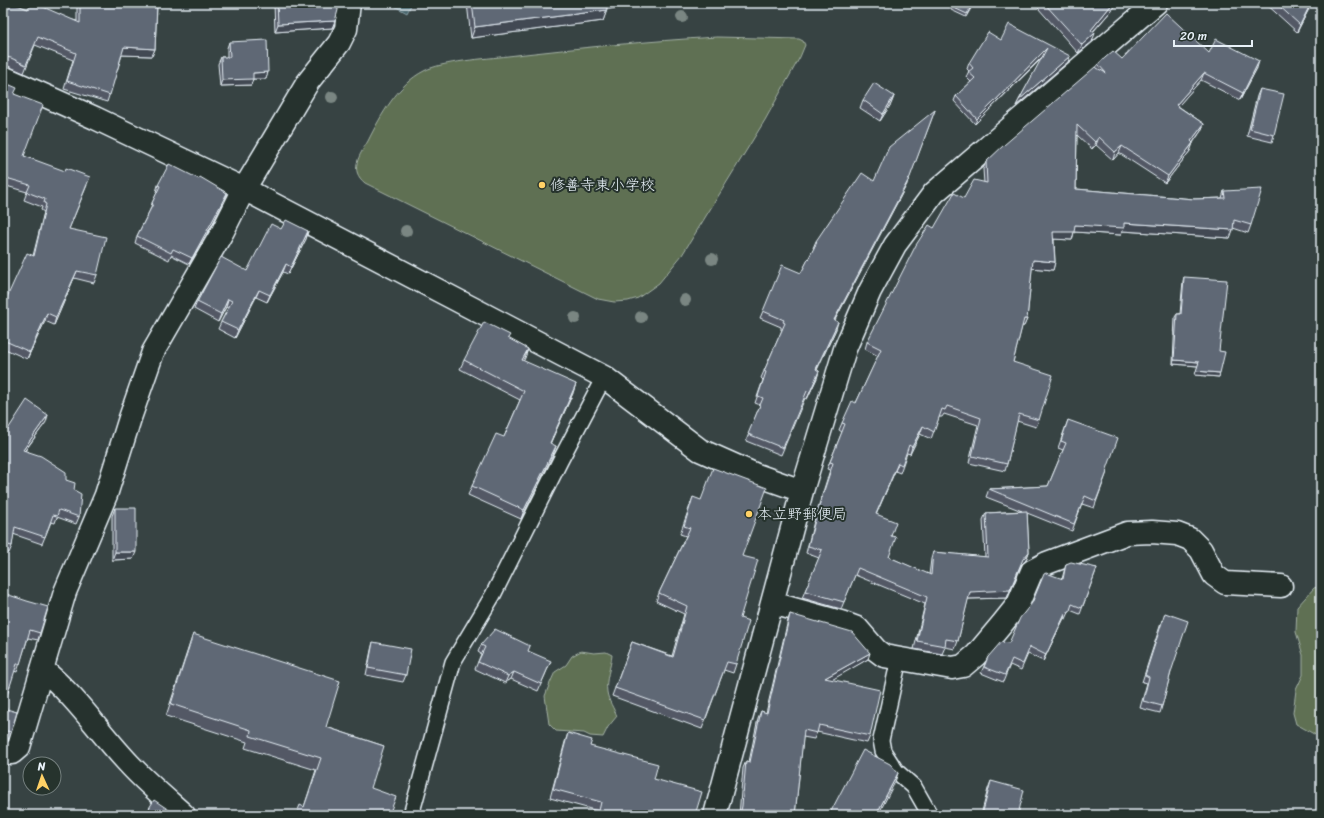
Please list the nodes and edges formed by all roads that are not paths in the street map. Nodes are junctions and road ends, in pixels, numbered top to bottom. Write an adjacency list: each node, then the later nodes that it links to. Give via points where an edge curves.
1 (349, 3): 4 (street, via 346,29 339,43 308,82)
2 (1156, 3): 6 (street, via 934,193 895,245 870,291 845,349)
3 (3, 77): 4 (street)
4 (244, 189): 5 (street); 10 (street, via 223,231 153,352 106,495 66,592)
5 (604, 377): 6 (street, via 700,450 754,474); 13 (lane, via 493,595 453,662)
6 (802, 491): 8 (street)
7 (1281, 586): 9 (street, via 1225,583 1214,575 1200,550 1190,539 1177,534 1127,533 1032,571 1018,604 976,655 963,666 952,668)
8 (772, 603): 9 (street, via 857,628 884,656); 14 (street)
9 (899, 659): 15 (lane, via 881,740 883,751 896,771 914,787)
10 (42, 669): 11 (street, via 18,747 12,753); 12 (street, via 80,705 131,766)
11 (3, 753)
12 (184, 815)
13 (411, 815)
14 (715, 815)
15 (930, 815)

